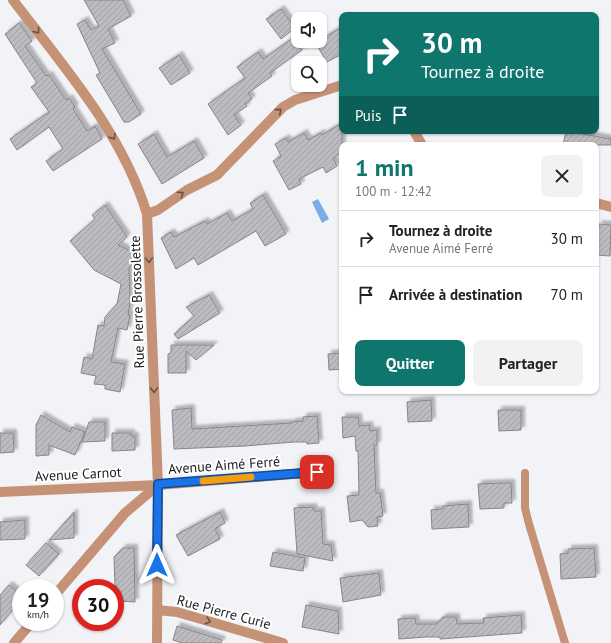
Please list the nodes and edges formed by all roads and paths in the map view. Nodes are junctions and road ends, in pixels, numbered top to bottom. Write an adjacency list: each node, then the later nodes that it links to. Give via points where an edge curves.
1 (13, 0): 5 (street, Rue Pierre Brossolette, one-way to 5, via 93,104 125,156 140,189)
2 (339, 86): 5 (street, one-way to 2, via 217,175 283,107 295,100)
3 (599, 204): 4 (street)
4 (611, 207)
5 (147, 214): 8 (street, Rue Pierre Brossolette, one-way to 8)
6 (317, 472): 8 (street, Avenue Aimé Ferré)
7 (525, 473): 16 (lane, via 525,508)
8 (158, 484): 9 (street, Avenue Carnot); 10 (street, via 125,513); 11 (street, Rue Pierre Brossolette)
9 (0, 492)
10 (64, 584)
11 (157, 610): 14 (street, Rue Pierre Brossolette); 15 (street, Rue Pierre Curie, one-way to 15, via 177,612)
12 (24, 631): 13 (street)
13 (14, 643)
14 (157, 643)
15 (283, 643)
16 (565, 643)

